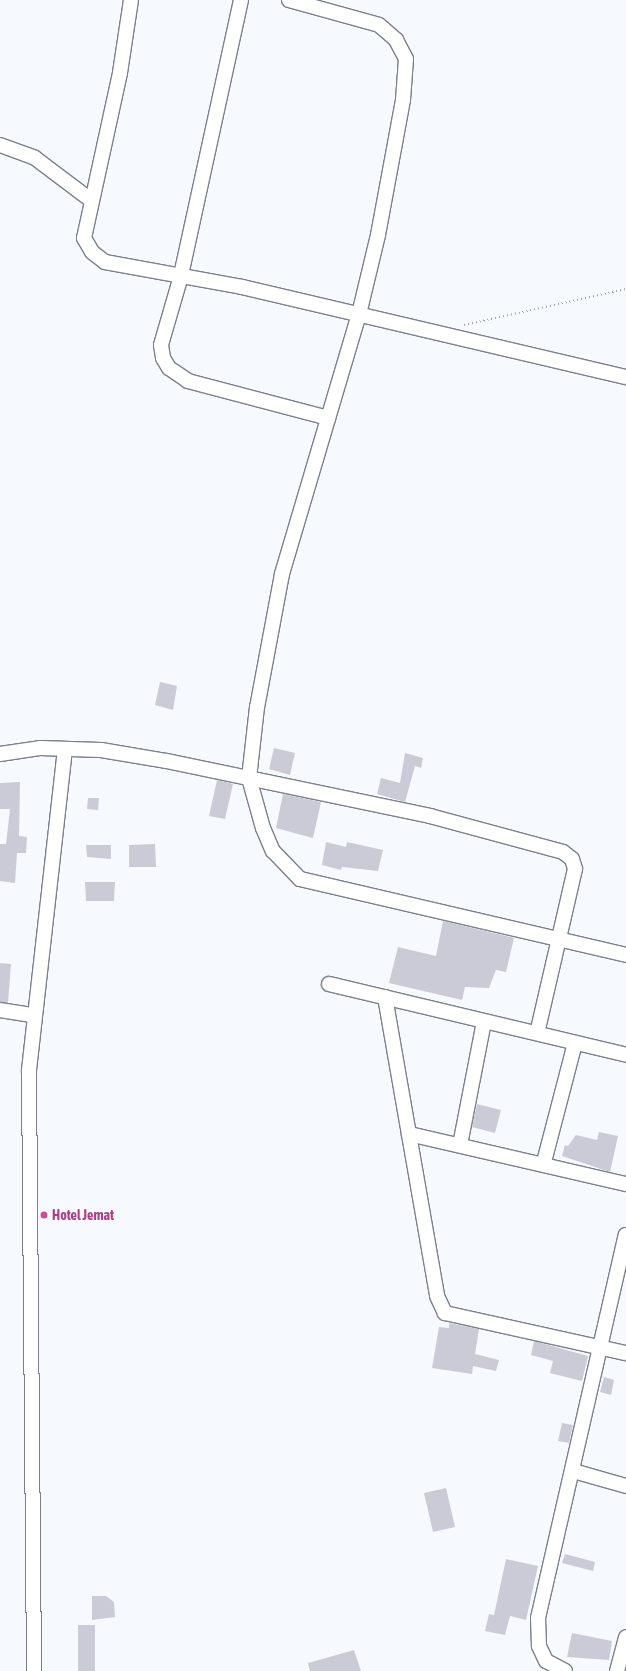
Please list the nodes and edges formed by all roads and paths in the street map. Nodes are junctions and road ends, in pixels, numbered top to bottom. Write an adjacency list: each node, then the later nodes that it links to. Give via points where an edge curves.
1 (131, 0): 5 (street, via 120,73)
2 (241, 0): 6 (street)
3 (289, 0): 8 (street, via 379,25 396,40 406,59 403,100 378,235)
4 (0, 144): 5 (street, via 35,158)
5 (92, 201): 6 (street, via 84,238 92,252 105,262)
6 (181, 276): 8 (street); 11 (street, via 161,346 168,368 188,380)
7 (626, 289): 9 (path)
8 (359, 314): 10 (street); 11 (street)
9 (458, 327)
10 (626, 377)
11 (328, 418): 14 (street, via 282,574 257,707)
12 (65, 749): 13 (street, via 40,748); 14 (street, via 115,753); 20 (street)
13 (0, 754)
14 (249, 778): 15 (street, via 273,851 300,879); 15 (street, via 430,816 563,852 572,859 575,869)
15 (558, 942): 16 (street); 22 (street)
16 (626, 955)
17 (330, 984): 18 (street)
18 (385, 997): 21 (street); 25 (street)
19 (0, 1010): 20 (street)
20 (33, 1015): 35 (street, via 29,1070)
21 (484, 1022): 22 (street); 26 (street)
22 (537, 1034): 23 (street)
23 (575, 1043): 24 (street); 27 (street)
24 (626, 1055)
25 (409, 1134): 26 (street); 30 (street, via 437,1296 445,1313)
26 (460, 1145): 27 (street)
27 (544, 1162): 28 (street)
28 (626, 1184)
29 (626, 1235): 30 (street)
30 (601, 1347): 31 (street); 32 (street)
31 (626, 1353)
32 (573, 1471): 33 (street); 36 (street, via 538,1618 539,1646 544,1656)
33 (626, 1486)
34 (626, 1637): 37 (street)
35 (34, 1671)
36 (565, 1671)
37 (617, 1671)

